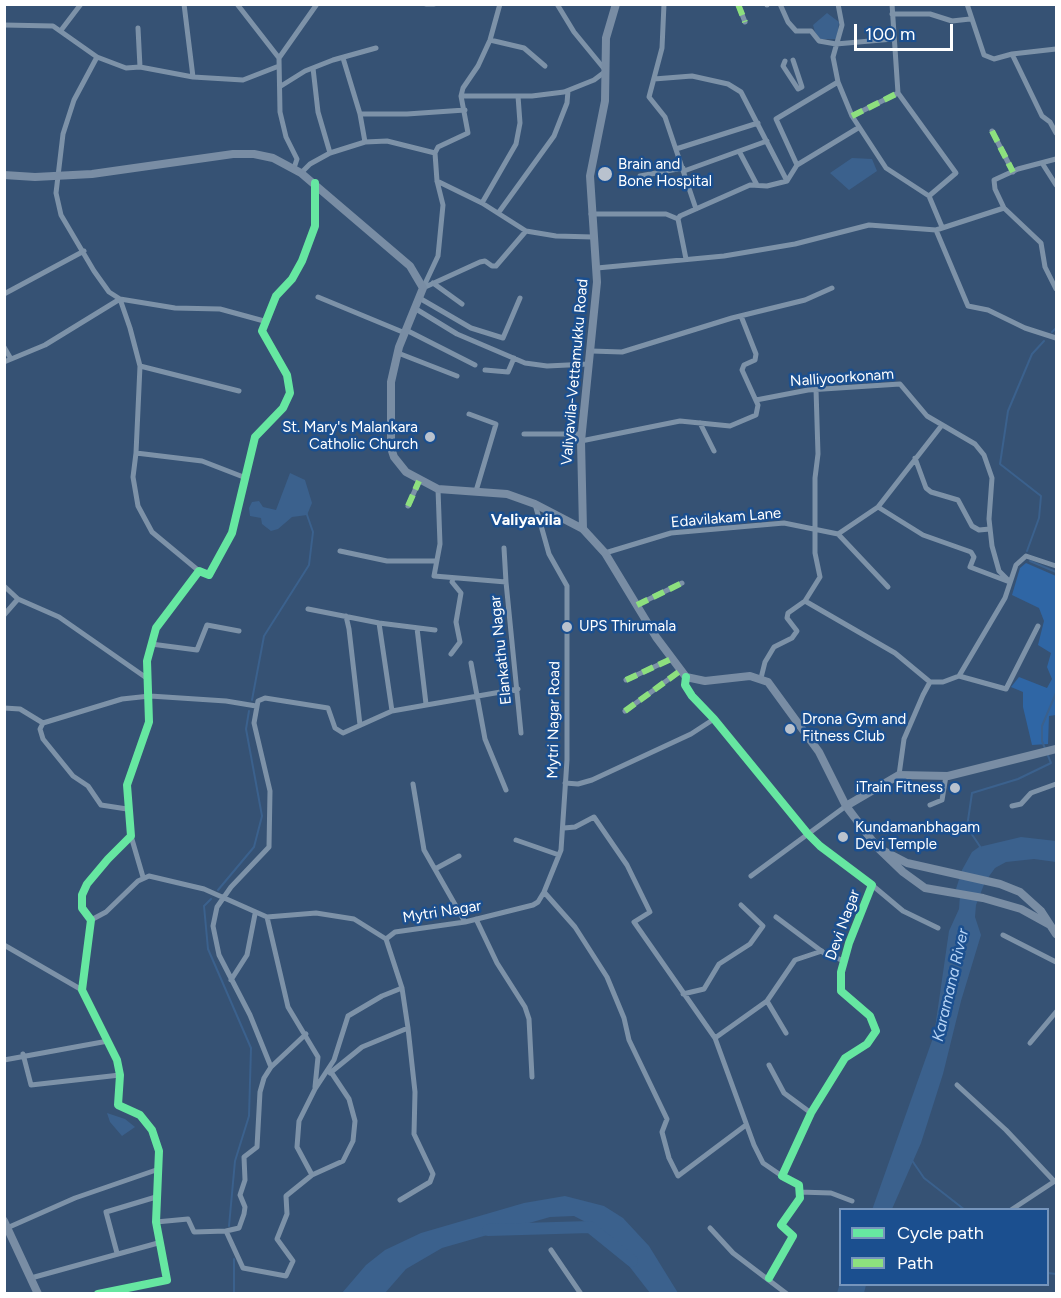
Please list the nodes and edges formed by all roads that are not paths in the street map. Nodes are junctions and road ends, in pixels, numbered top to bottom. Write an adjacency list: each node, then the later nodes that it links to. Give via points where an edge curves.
1 (81, 4): 21 (street)
2 (184, 4): 38 (street)
3 (237, 4): 29 (street)
4 (317, 4): 29 (street)
5 (426, 4): 6 (street)
6 (434, 4)
7 (500, 4): 23 (street)
8 (557, 4): 37 (street)
9 (615, 4): 37 (main road, Valiyavila-Vettamukku Road, via 606,38)
10 (664, 4): 39 (street, via 662,48)
11 (738, 4): 18 (street)
12 (780, 4): 24 (street, via 796,31 811,31 819,40)
13 (838, 4): 24 (street, via 842,25)
14 (892, 4): 16 (street)
15 (967, 4): 17 (street)
16 (892, 14): 17 (street, via 930,14 952,21); 22 (street)
17 (970, 19): 27 (street, via 988,58)
18 (745, 22)
19 (4, 25): 21 (street, via 40,24)
20 (138, 28): 35 (street)
21 (62, 30): 28 (street)
22 (893, 39): 24 (street); 43 (street)
23 (490, 40): 34 (street, via 524,48); 44 (street)
24 (836, 44): 40 (street, via 833,57)
25 (376, 48): 30 (street)
26 (1056, 49): 27 (street)
27 (1012, 54): 52 (street, via 1042,116)
28 (98, 57): 35 (street, via 126,68); 67 (street, via 74,100 63,134)
29 (279, 58): 33 (street)
30 (343, 58): 36 (street); 47 (street)
31 (793, 60): 32 (street, via 802,87 798,89 783,66)
32 (784, 61)
33 (279, 66): 38 (street, via 243,80); 41 (street)
34 (544, 66)
35 (140, 67): 38 (street)
36 (313, 68): 41 (street); 57 (street, via 318,112)
37 (606, 71): 42 (street); 79 (main road, Valiyavila-Vettamukku Road, via 605,101 590,176)
38 (193, 77)
39 (654, 80): 49 (street, via 692,76 728,84 741,92); 55 (street, via 649,97 662,110)
40 (838, 82): 48 (street); 61 (street, via 776,119)
41 (281, 86): 62 (street, via 280,112 297,159)
42 (568, 91): 45 (street); 78 (street, via 554,136)
43 (898, 93): 48 (street); 74 (street, via 956,172)
44 (461, 96): 45 (street); 46 (street)
45 (518, 96): 75 (street, via 520,123 516,144)
46 (465, 110): 47 (street); 58 (street, via 468,133 438,147)
47 (360, 114): 54 (street)
48 (852, 116): 50 (street)
49 (758, 123): 53 (street); 55 (street)
50 (858, 128): 61 (street); 74 (street, via 886,168)
51 (992, 131): 64 (street)
52 (1056, 133)
53 (767, 141): 56 (street); 70 (street)
54 (365, 142): 57 (street); 58 (street, via 387,141)
55 (676, 149): 63 (street)
56 (739, 151): 63 (street); 72 (street)
57 (330, 153): 65 (street)
58 (435, 153): 69 (street)
59 (1056, 159): 60 (street)
60 (1042, 163): 64 (street); 73 (street)
61 (797, 165): 70 (street)
62 (294, 168): 65 (main road); 67 (main road, via 254,154 233,154)
63 (683, 169): 68 (street); 77 (street)
64 (1013, 172): 76 (street, via 994,180)
65 (302, 173): 71 (main road)
66 (4, 175): 67 (main road)
67 (58, 176): 84 (street, via 57,206)
68 (640, 176)
69 (437, 181): 75 (street); 88 (street, via 443,205 438,256)
70 (787, 181): 72 (street)
71 (315, 183): 88 (main road, via 410,266); 99 (street, via 315,226 302,261 276,296)
72 (757, 185): 77 (street)
73 (1056, 185)
74 (929, 196): 81 (street)
75 (482, 202): 78 (street)
76 (1004, 208): 81 (street); 90 (street, via 1041,243 1045,267)
77 (696, 209): 80 (street)
78 (499, 212): 82 (street)
79 (591, 214): 80 (street, via 666,214); 83 (main road, Valiyavila-Vettamukku Road)
80 (678, 219): 85 (street)
81 (939, 228): 85 (street, via 869,225 745,253); 101 (street, via 968,306 988,310)
82 (526, 231): 83 (street); 87 (street, via 496,266 480,262)
83 (593, 237): 86 (main road, Valiyavila-Vettamukku Road)
84 (84, 251): 91 (street); 94 (street, via 109,292)
85 (686, 258): 86 (street)
86 (597, 268): 103 (main road, Valiyavila-Vettamukku Road)
87 (433, 283): 88 (street); 96 (street)
88 (423, 288): 95 (main road)
89 (832, 288): 98 (street, via 805,300)
90 (1056, 289)
91 (4, 294)
92 (318, 297): 100 (street)
93 (520, 298): 95 (street, via 503,338 471,328)
94 (120, 299): 99 (street, via 176,308 220,309); 106 (street, via 45,345); 110 (street)
95 (421, 299): 97 (main road)
96 (462, 304)
97 (416, 309): 100 (main road); 105 (street, via 457,334)
98 (741, 316): 103 (street, via 622,352); 115 (street, via 756,357 742,370)
99 (264, 321): 124 (street, via 262,331 287,375 290,393 283,408 255,437)
100 (406, 332): 104 (main road); 109 (street)
101 (1056, 338)
102 (4, 347): 106 (street)
103 (591, 351): 108 (main road, Valiyavila-Vettamukku Road)
104 (398, 353): 112 (street); 125 (main road, via 392,382 391,448 399,464)
105 (514, 358): 108 (street, via 547,366); 111 (street, via 508,372)
106 (11, 359): 107 (street)
107 (4, 362)
108 (589, 364): 120 (main road, Valiyavila-Vettamukku Road)
109 (475, 365)
110 (140, 366): 114 (street); 122 (street)
111 (485, 370)
112 (457, 376)
113 (816, 389): 115 (street, Nalliyoorkonam); 118 (street, Nalliyoorkonam, via 900,384 922,412); 131 (street)
114 (239, 391)
115 (756, 400): 117 (street, via 756,415 730,426)
116 (469, 414): 127 (street, via 496,424)
117 (700, 423): 120 (street, via 680,421); 121 (street)
118 (942, 425): 123 (street); 133 (street, Nalliyoorkonam, via 975,444 988,462 992,478)
119 (524, 434): 120 (street)
120 (581, 438): 132 (main road, Valiyavila-Vettamukku Road)
121 (714, 451)
122 (136, 453): 124 (street, via 202,461); 140 (street, via 133,477 138,506 152,532)
123 (915, 458): 130 (street); 133 (street, via 926,488 958,500 972,526)
124 (246, 478): 140 (street, via 232,533 209,575)
125 (419, 481): 126 (main road); 129 (street)
126 (438, 489): 127 (main road); 138 (street, via 440,544)
127 (476, 491): 128 (main road, via 507,494)
128 (535, 504): 132 (main road); 183 (street, Mytri Nagar Road, via 549,554 567,586)
129 (408, 506)
130 (878, 507): 134 (street); 143 (street, via 923,535 971,552 974,558 970,567)
131 (815, 528): 134 (street, Edavilakam Lane); 137 (street, Edavilakam Lane, via 765,523 719,531 671,533); 148 (street, via 820,577)
132 (583, 529): 137 (main road)
133 (990, 529): 143 (street, Nalliyoorkonam, via 999,571)
134 (838, 534): 146 (street)
135 (504, 548): 142 (street)
136 (340, 551): 138 (street, via 387,561)
137 (605, 553): 149 (main road)
138 (436, 561): 141 (street, via 434,576)
139 (1056, 566): 143 (street, via 1026,556 1016,565)
140 (199, 571): 158 (street, via 156,628)
141 (453, 578): 142 (street, Elankathu Nagar); 159 (street, via 460,593 456,621 460,642)
142 (506, 582): 168 (street, Elankathu Nagar)
143 (1010, 582): 163 (street, via 1005,598)
144 (682, 583): 149 (street)
145 (4, 586): 147 (street)
146 (888, 587)
147 (18, 599): 151 (street); 165 (street, via 59,617)
148 (805, 601): 164 (street, via 788,613 787,618 797,631 774,647); 167 (street, via 895,653)
149 (637, 605): 160 (main road)
150 (308, 609): 152 (street)
151 (4, 615)
152 (346, 616): 153 (street); 178 (street)
153 (379, 623): 155 (street); 174 (street)
154 (1038, 626): 163 (street, via 1006,689)
155 (417, 628): 156 (street); 171 (street)
156 (435, 630)
157 (239, 631): 158 (street, via 207,625 197,650)
158 (151, 644): 165 (street)
159 (451, 654)
160 (671, 659): 162 (main road); 166 (street)
161 (471, 663): 169 (street)
162 (683, 674): 164 (main road, via 705,681); 175 (street); 176 (street, Devi Nagar, via 692,696)
163 (958, 676): 167 (street)
164 (761, 678): 188 (main road, via 768,682 819,752)
165 (148, 679): 170 (street)
166 (626, 681)
167 (930, 682): 181 (street, via 904,739)
168 (518, 689): 169 (street); 179 (street, Elankathu Nagar)
169 (477, 695): 171 (street); 186 (street, via 485,739)
170 (150, 696): 172 (street); 177 (street, via 122,699); 190 (street, via 148,722 127,785)
171 (426, 704): 174 (street)
172 (256, 706): 178 (street, via 265,698 318,706 330,710 340,733); 203 (street, via 255,732 270,791 269,847 237,878)
173 (4, 708): 177 (street, via 20,709)
174 (392, 711): 178 (street)
175 (625, 711)
176 (714, 719): 183 (street, via 691,734 592,780); 192 (street, Devi Nagar)
177 (43, 723): 190 (street, via 40,729 44,739 73,776 88,786 101,804)
178 (360, 725)
179 (521, 733)
180 (1049, 750): 182 (main road)
181 (899, 775): 182 (main road); 188 (main road)
182 (946, 776): 187 (street, via 942,800)
183 (565, 783): 191 (street, Mytri Nagar Road)
184 (1056, 783): 189 (street)
185 (412, 784): 198 (street, via 424,849)
186 (506, 790)
187 (930, 805)
188 (846, 806): 192 (street); 195 (main road)
189 (1012, 806)
190 (127, 809): 193 (street)
191 (564, 828): 197 (street, Mytri Nagar Road); 223 (street, via 594,817 627,865 650,912 634,922)
192 (808, 834): 199 (street); 201 (street, Devi Nagar)
193 (131, 836): 200 (street); 209 (street, via 87,884 81,903)
194 (516, 840): 197 (street)
195 (877, 847): 211 (main road, via 925,888 1021,909); 211 (main road, via 907,863 1020,892 1041,910)
196 (459, 855): 198 (street)
197 (559, 855): 202 (street, Mytri Nagar Road)
198 (435, 869): 210 (street)
199 (751, 876)
200 (144, 877): 203 (street, via 198,887); 209 (street, via 106,912)
201 (872, 885): 212 (street, via 903,911); 218 (street, Devi Nagar)
202 (544, 892): 208 (street, Mytri Nagar, via 538,902); 242 (street, via 575,927 607,977 629,1040 668,1119 662,1132 678,1176)
203 (223, 899): 205 (street); 220 (street, via 214,916 213,932)
204 (741, 905): 223 (street, via 763,926 747,947 719,964 704,989)
205 (255, 914): 206 (street); 220 (street, via 249,949)
206 (267, 917): 215 (street, via 316,913 354,919); 228 (street, via 288,1007)
207 (776, 917): 217 (street)
208 (477, 919): 210 (street, Mytri Nagar); 238 (street, via 497,963 525,1007)
209 (91, 920): 222 (street)
210 (465, 922): 215 (street, Mytri Nagar, via 395,932)
211 (1050, 926): 213 (main road)
212 (938, 928)
213 (1056, 934)
214 (1003, 935): 219 (street)
215 (386, 939): 221 (street)
216 (4, 945): 222 (street)
217 (822, 951): 218 (street); 224 (street, via 795,960)
218 (844, 961): 241 (street, Devi Nagar, via 841,991 870,1016 876,1031 867,1044 845,1058)
219 (1056, 962)
220 (231, 980): 235 (street, via 255,1025)
221 (402, 988): 226 (street); 240 (street, via 348,1016 334,1060)
222 (82, 990): 230 (street)
223 (683, 994): 229 (street)
224 (767, 1001): 227 (street); 229 (street)
225 (1056, 1012): 231 (street)
226 (408, 1028): 236 (street, via 362,1047); 249 (street, via 415,1092 414,1134 433,1174 430,1182)
227 (786, 1033)
228 (306, 1034): 235 (street); 240 (street, via 318,1057)
229 (715, 1038): 242 (street)
230 (108, 1041): 232 (street); 237 (street)
231 (1029, 1043)
232 (23, 1054): 233 (street); 237 (street, via 31,1085)
233 (4, 1060)
234 (770, 1065): 241 (street, via 784,1093)
235 (271, 1067): 255 (street, via 260,1092 257,1147 243,1157 242,1221 239,1228)
236 (331, 1072): 240 (street); 244 (street, via 349,1099 356,1121 353,1141 343,1161)
237 (120, 1075): 243 (street, via 118,1105 140,1114 152,1130 159,1150)
238 (532, 1077)
239 (957, 1085): 246 (street)
240 (315, 1089): 244 (street, via 299,1120 297,1147)
241 (812, 1113): 245 (street, Devi Nagar)
242 (746, 1125): 245 (street, via 763,1163)
243 (159, 1168): 248 (street); 253 (street)
244 (312, 1175): 255 (street, via 286,1196 287,1215 277,1239 293,1261 286,1276 243,1268)
245 (782, 1176): 247 (street, via 799,1185)
246 (1055, 1181): 251 (street)
247 (799, 1192): 250 (street, via 831,1193); 260 (street, via 800,1198 781,1225 792,1236)
248 (156, 1197): 252 (street); 258 (street, via 106,1212)
249 (400, 1200)
250 (852, 1201)
251 (1013, 1208)
252 (156, 1222): 255 (street, via 188,1218 194,1232); 256 (street)
253 (6, 1224): 259 (main road)
254 (710, 1228): 260 (street, via 734,1253)
255 (226, 1232)
256 (158, 1243): 258 (street); 262 (street, via 167,1280)
257 (551, 1250): 263 (street)
258 (117, 1253): 259 (street)
259 (31, 1278): 261 (main road)
260 (768, 1278): 264 (street)
261 (38, 1293)
262 (98, 1293)
263 (580, 1293)
264 (787, 1293)

